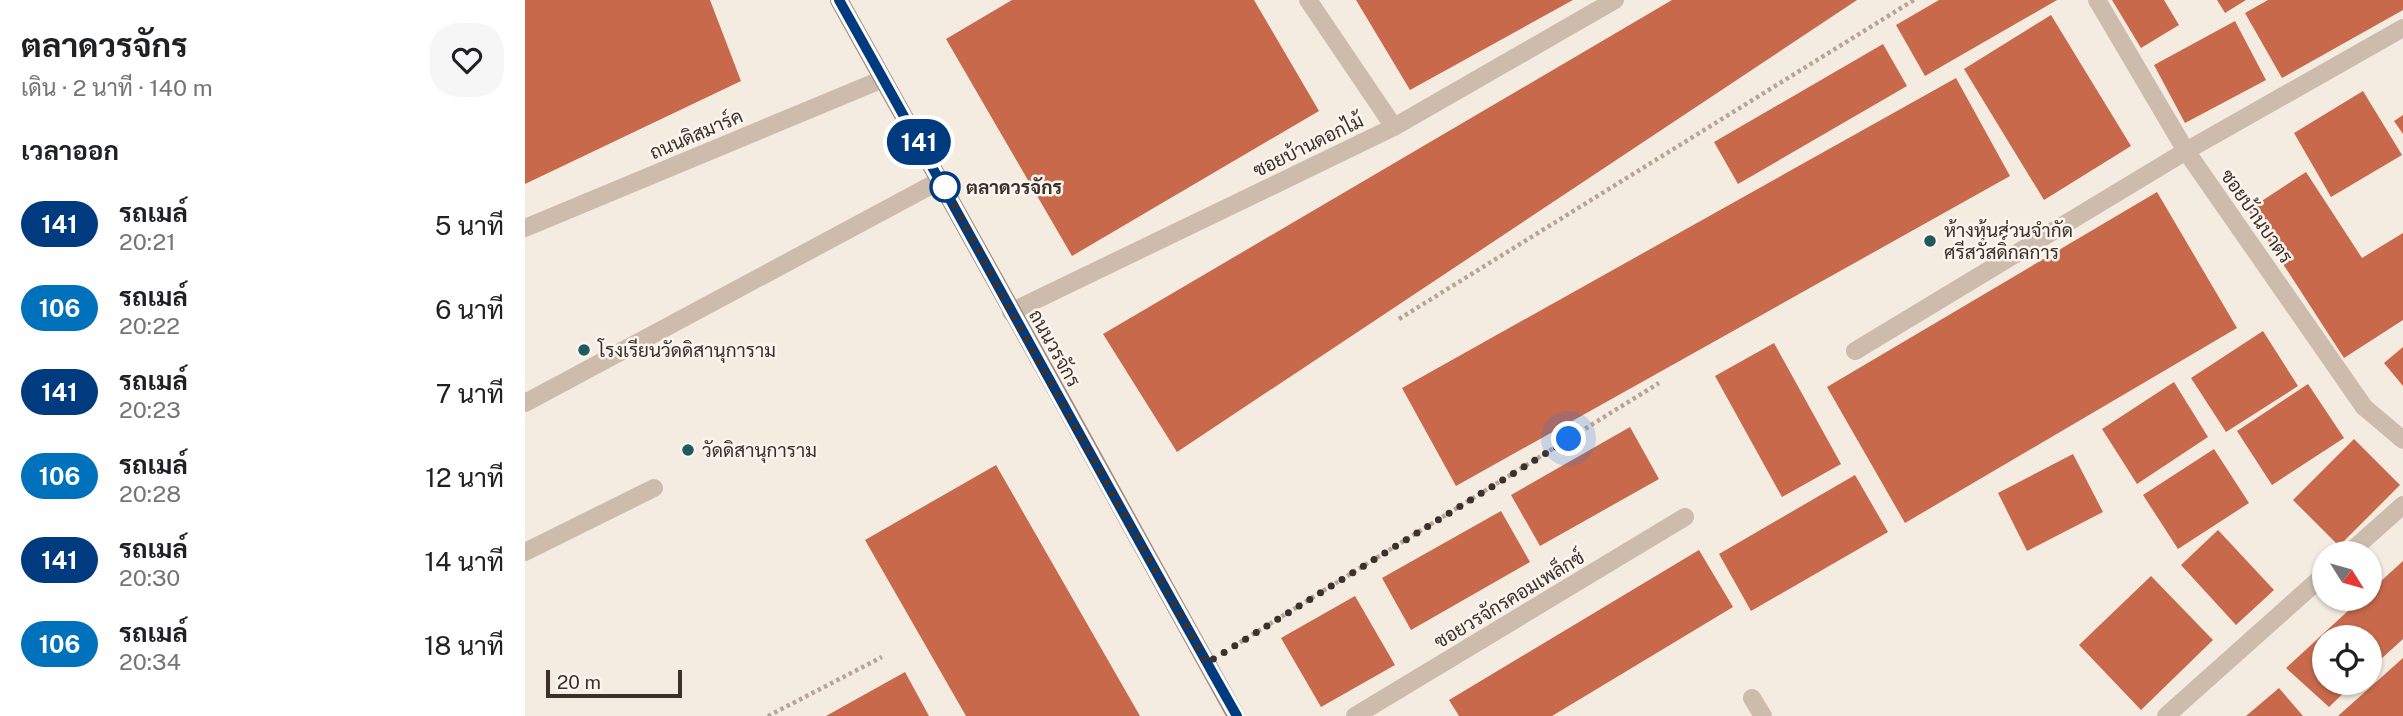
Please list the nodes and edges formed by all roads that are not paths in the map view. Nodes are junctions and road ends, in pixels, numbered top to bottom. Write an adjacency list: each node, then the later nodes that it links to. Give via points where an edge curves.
1 (839, 0): 6 (main road, ถนนวรจักร)
2 (1308, 0): 7 (street)
3 (1615, 0): 7 (street, ซอยบ้านดอกไม้)
4 (2097, 0): 8 (street, ซอยบ้านบาตร)
5 (2403, 28): 8 (street)
6 (883, 79): 9 (main road, ถนนวรจักร); 10 (street, ถนนดิสมาร์ค)
7 (1394, 127): 11 (street, ซอยบ้านดอกไม้)
8 (2186, 151): 12 (street); 14 (street, ซอยบ้านบาตร, via 2364,407)
9 (941, 180): 11 (main road, ถนนวรจักร); 13 (street)
10 (525, 228)
11 (1011, 312): 22 (main road, ถนนวรจักร)
12 (1855, 351)
13 (525, 403)
14 (2403, 440)
15 (653, 488): 19 (street)
16 (2403, 505): 18 (street)
17 (1685, 517): 23 (street, ซอยวรจักรคอมเพล็กซ์)
18 (2362, 541)
19 (525, 552)
20 (2312, 586): 25 (street)
21 (1752, 698): 24 (street)
22 (1237, 716)
23 (1355, 716)
24 (1763, 716)
25 (2166, 716)

